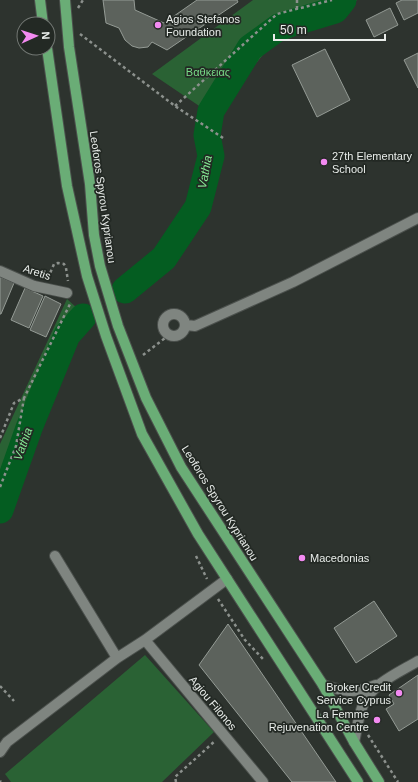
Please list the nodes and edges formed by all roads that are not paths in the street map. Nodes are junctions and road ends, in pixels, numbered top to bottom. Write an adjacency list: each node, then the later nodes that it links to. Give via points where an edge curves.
1 (40, 0): 3 (main road)
2 (65, 0): 15 (main road, Leoforos Spyrou Kyprianou, via 69,46 90,184 94,235 100,266 118,326 146,398 181,467)
3 (42, 16)
4 (48, 56): 10 (main road, via 67,186 87,276 102,324 142,434 198,534)
5 (418, 218): 8 (street, via 293,282 195,326)
6 (0, 271): 7 (street, Aretis, via 34,286)
7 (70, 295)
8 (186, 325): 8 (street, via 178,314 171,314 165,318 163,326 166,333 173,336 180,335)
9 (55, 556): 12 (street)
10 (227, 579): 11 (street); 19 (main road)
11 (145, 640): 12 (street); 18 (street, Agiou Filonos)
12 (117, 658): 17 (street, via 7,742)
13 (418, 660): 14 (street)
14 (385, 681): 15 (street, via 351,692); 16 (street, via 374,688 363,703)
15 (324, 685): 16 (main road, Leoforos Spyrou Kyprianou)
16 (354, 742): 20 (main road, Leoforos Spyrou Kyprianou)
17 (0, 752)
18 (264, 782)
19 (358, 782)
20 (379, 782)

